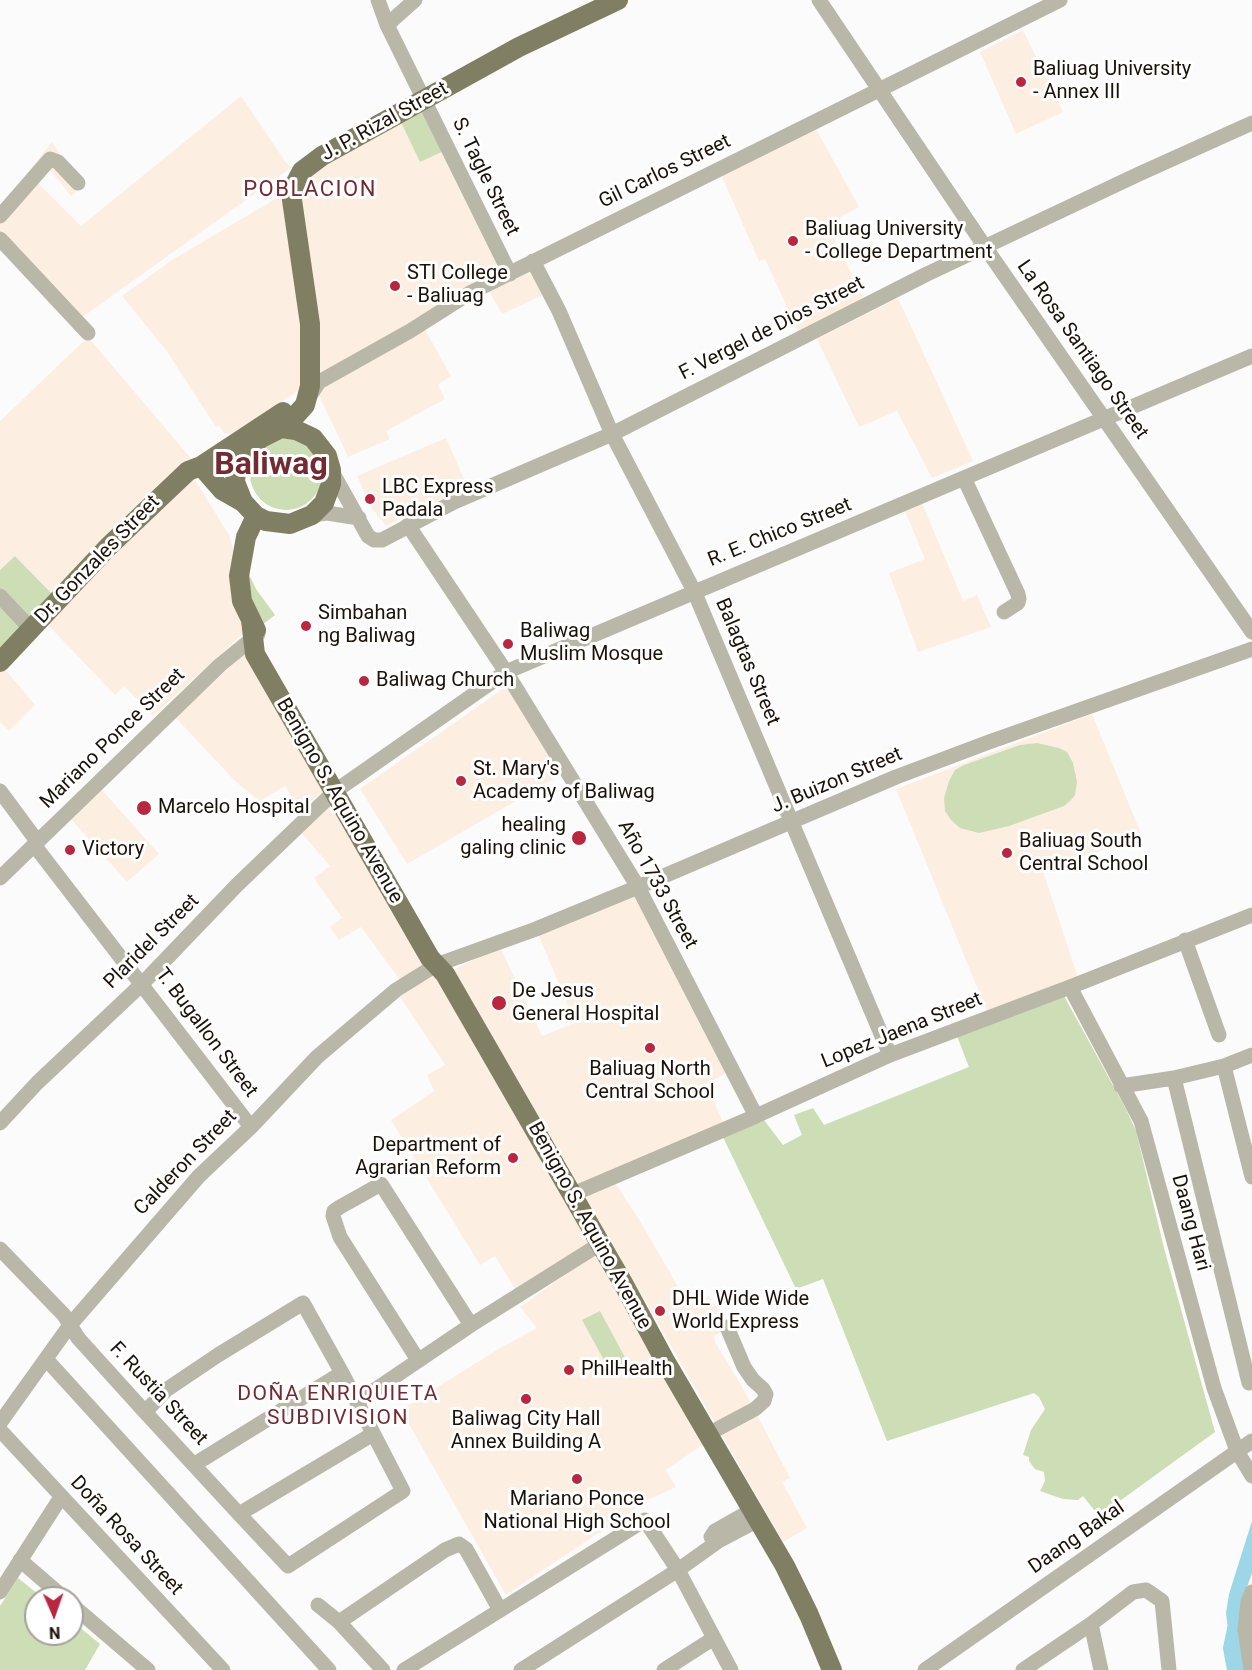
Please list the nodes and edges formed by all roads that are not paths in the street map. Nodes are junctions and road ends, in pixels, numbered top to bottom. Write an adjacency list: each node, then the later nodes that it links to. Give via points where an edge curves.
1 (378, 0): 6 (street, S. Tagle Street)
2 (415, 0): 6 (street)
3 (618, 0): 8 (main road, J. P. Rizal Street)
4 (819, 0): 7 (street, La Rosa Santiago Street)
5 (1060, 0): 7 (street, Gil Carlos Street)
6 (387, 25): 8 (street, S. Tagle Street)
7 (878, 89): 14 (street, La Rosa Santiago Street); 15 (street, Gil Carlos Street)
8 (423, 99): 16 (street, S. Tagle Street); 19 (main road, J. P. Rizal Street, via 322,156 302,171 292,190 310,328 310,386)
9 (1252, 123): 14 (street, F. Vergel de Dios Street)
10 (78, 183): 11 (street, via 50,159)
11 (5, 199): 12 (street)
12 (0, 216)
13 (0, 239): 17 (street)
14 (985, 247): 20 (street, La Rosa Santiago Street); 22 (street, F. Vergel de Dios Street)
15 (533, 261): 16 (street, Gil Carlos Street); 22 (street, Balagtas Street)
16 (510, 274): 19 (street, Gil Carlos Street, via 470,293 319,382)
17 (88, 333)
18 (1252, 356): 20 (street, R. E. Chico Street)
19 (305, 405): 21 (main road); 23 (main road); 24 (main road, Dr. Gonzales Street, via 291,406)
20 (1103, 419): 26 (street, R. E. Chico Street); 36 (street, La Rosa Santiago Street)
21 (273, 431): 23 (main road, via 296,430); 27 (main road, via 238,460 235,482)
22 (612, 434): 30 (street, F. Vergel de Dios Street); 31 (street, Balagtas Street)
23 (319, 444): 25 (main road)
24 (201, 466): 27 (main road, via 222,490); 34 (main road, Dr. Gonzales Street, via 188,471 147,508)
25 (331, 470): 28 (main road, via 328,493); 29 (street)
26 (964, 478): 31 (street, R. E. Chico Street); 33 (street, via 1018,594 1018,603)
27 (250, 509): 28 (main road, via 266,521 281,524 299,522); 35 (main road, Benigno S. Aquino Avenue, via 239,576 242,601)
28 (312, 515): 29 (street)
29 (359, 518): 30 (street, via 374,540 382,540)
30 (408, 525): 39 (street, Año 1733 Street)
31 (694, 591): 39 (street, R. E. Chico Street); 42 (street, Balagtas Street)
32 (0, 596): 34 (street)
33 (1004, 612)
34 (31, 629): 38 (main road, Dr. Gonzales Street)
35 (254, 630): 40 (main road, Benigno S. Aquino Avenue); 43 (street, Mariano Ponce Street)
36 (1252, 632)
37 (1252, 649): 42 (street, J. Buizon Street, via 988,742)
38 (0, 663)
39 (506, 672): 40 (street, R. E. Chico Street); 45 (street, Año 1733 Street)
40 (339, 789): 48 (main road, Benigno S. Aquino Avenue, via 441,953); 49 (street, Plaridel Street, via 237,885)
41 (0, 791): 43 (street, T. Bugallon Street)
42 (793, 823): 45 (street, J. Buizon Street); 52 (street, Balagtas Street)
43 (36, 844): 44 (street, Mariano Ponce Street); 49 (street, T. Bugallon Street)
44 (0, 878)
45 (638, 887): 48 (street, J. Buizon Street); 57 (street, Año 1733 Street)
46 (1252, 915): 47 (street, Lopez Jaena Street)
47 (1185, 940): 50 (street, Lopez Jaena Street); 51 (street)
48 (441, 967): 59 (street, Calderon Street, via 396,990 317,1057); 61 (main road, Benigno S. Aquino Avenue)
49 (142, 984): 58 (street, Plaridel Street); 59 (street, T. Bugallon Street)
50 (1070, 987): 52 (street, Lopez Jaena Street); 56 (street, Daang Hari)
51 (1219, 1035)
52 (890, 1055): 57 (street, Lopez Jaena Street)
53 (1252, 1055): 54 (street)
54 (1224, 1066): 55 (street); 60 (street)
55 (1174, 1078): 56 (street); 70 (street, via 1249,1383)
56 (1121, 1086): 78 (street, Daang Hari, via 1141,1121 1214,1388)
57 (756, 1116): 61 (street, Lopez Jaena Street)
58 (0, 1123)
59 (251, 1127): 64 (street, Calderon Street, via 171,1206)
60 (1252, 1177)
61 (571, 1195): 62 (main road, Benigno S. Aquino Avenue)
62 (600, 1244): 65 (street); 76 (main road, Benigno S. Aquino Avenue)
63 (0, 1250): 64 (street, F. Rustia Street)
64 (70, 1325): 67 (street, Calderon Street); 72 (street, F. Rustia Street)
65 (471, 1325): 68 (street); 68 (street, via 381,1184 340,1207 333,1216 340,1237)
66 (727, 1327): 76 (street, via 744,1367 766,1394 755,1409)
67 (46, 1359): 73 (street, Calderon Street); 98 (street)
68 (418, 1360): 71 (street)
69 (342, 1373): 71 (street); 72 (street, via 303,1303 166,1390); 79 (street)
70 (1252, 1381)
71 (357, 1402): 75 (street)
72 (145, 1412): 79 (street, F. Rustia Street)
73 (0, 1423)
74 (0, 1430): 81 (street, Doña Rosa Street)
75 (373, 1434): 82 (street); 82 (street, F. Rustia Street, via 403,1491 288,1566)
76 (708, 1434): 83 (main road, Benigno S. Aquino Avenue)
77 (1252, 1441): 78 (street, Daang Bakal)
78 (1237, 1450): 80 (street, Daang Hari); 105 (street, Daang Bakal)
79 (195, 1464): 82 (street, F. Rustia Street)
80 (1252, 1476)
81 (61, 1497): 84 (street); 97 (street, Doña Rosa Street)
82 (239, 1514)
83 (755, 1515): 85 (street); 104 (main road, Benigno S. Aquino Avenue, via 785,1566)
84 (20, 1560): 86 (street); 87 (street)
85 (678, 1570): 90 (street, via 645,1520); 94 (street); 101 (street)
86 (50, 1586)
87 (0, 1592)
88 (1252, 1592): 108 (street, via 1245,1630)
89 (318, 1605): 92 (street)
90 (500, 1610): 92 (street, via 466,1549 459,1544); 100 (street)
91 (84, 1615): 96 (street)
92 (339, 1622): 99 (street)
93 (1091, 1624): 95 (street); 106 (street); 107 (street, via 1133,1592 1146,1590 1162,1601)
94 (714, 1638): 102 (street); 103 (street)
95 (1027, 1669)
96 (148, 1670)
97 (223, 1670)
98 (329, 1670)
99 (382, 1670)
100 (404, 1670)
101 (521, 1670)
102 (664, 1670)
103 (731, 1670)
104 (832, 1670)
105 (925, 1670)
106 (1101, 1670)
107 (1169, 1670)
108 (1251, 1670)

